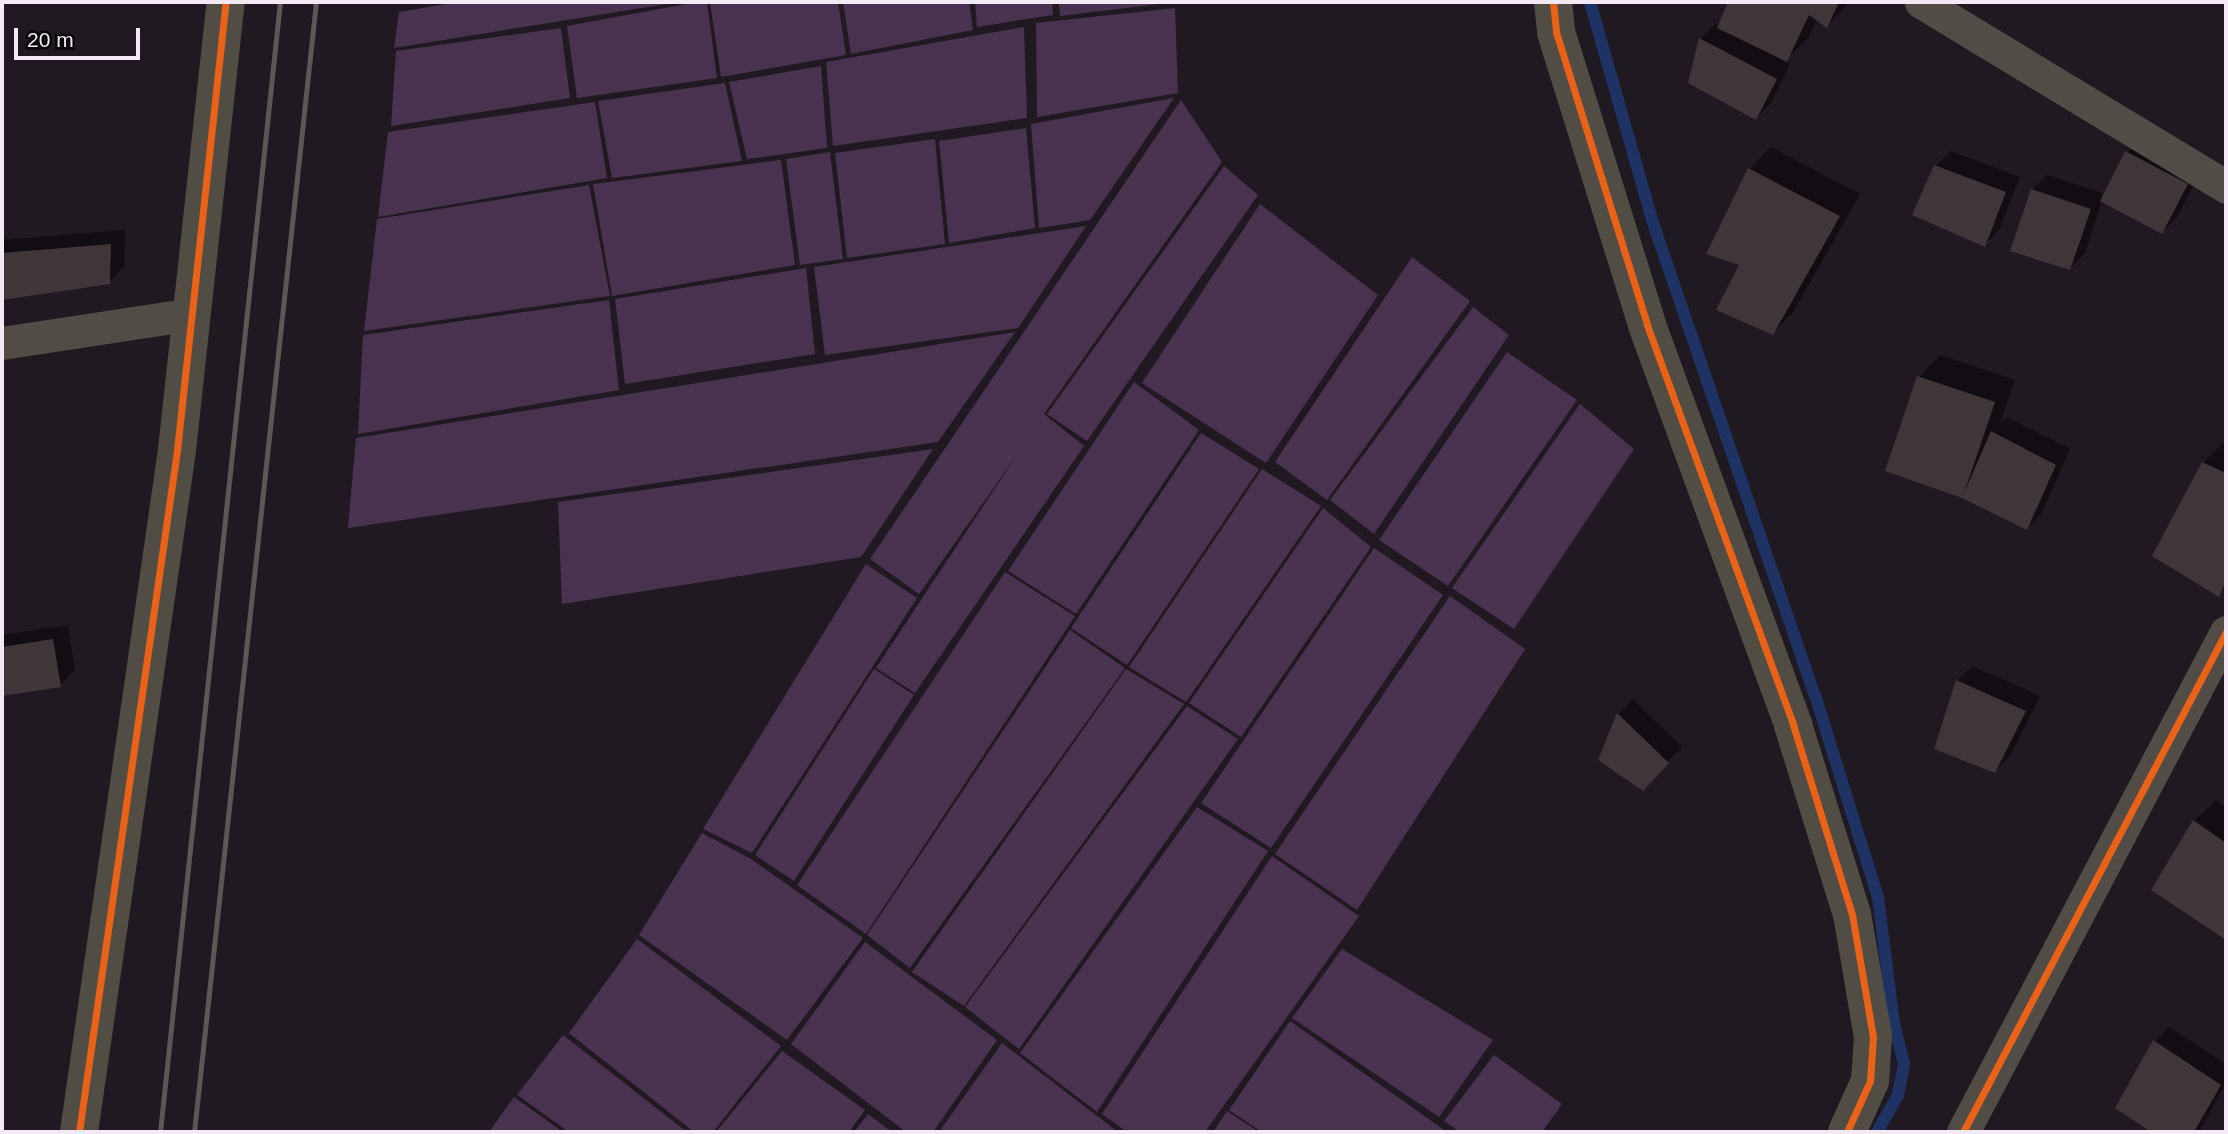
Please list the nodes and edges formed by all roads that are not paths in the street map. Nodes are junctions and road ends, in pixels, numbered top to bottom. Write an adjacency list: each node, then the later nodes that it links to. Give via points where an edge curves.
1 (226, 2): 5 (street)
2 (1553, 2): 9 (street, via 1556,32 1647,325 1793,725 1852,914 1873,1037 1870,1081)
3 (1922, 2): 4 (street)
4 (2226, 187)
5 (192, 314): 6 (street); 8 (street, via 177,450)
6 (2, 342)
7 (2226, 632): 10 (street)
8 (79, 1132)
9 (1847, 1132)
10 (1963, 1132)

